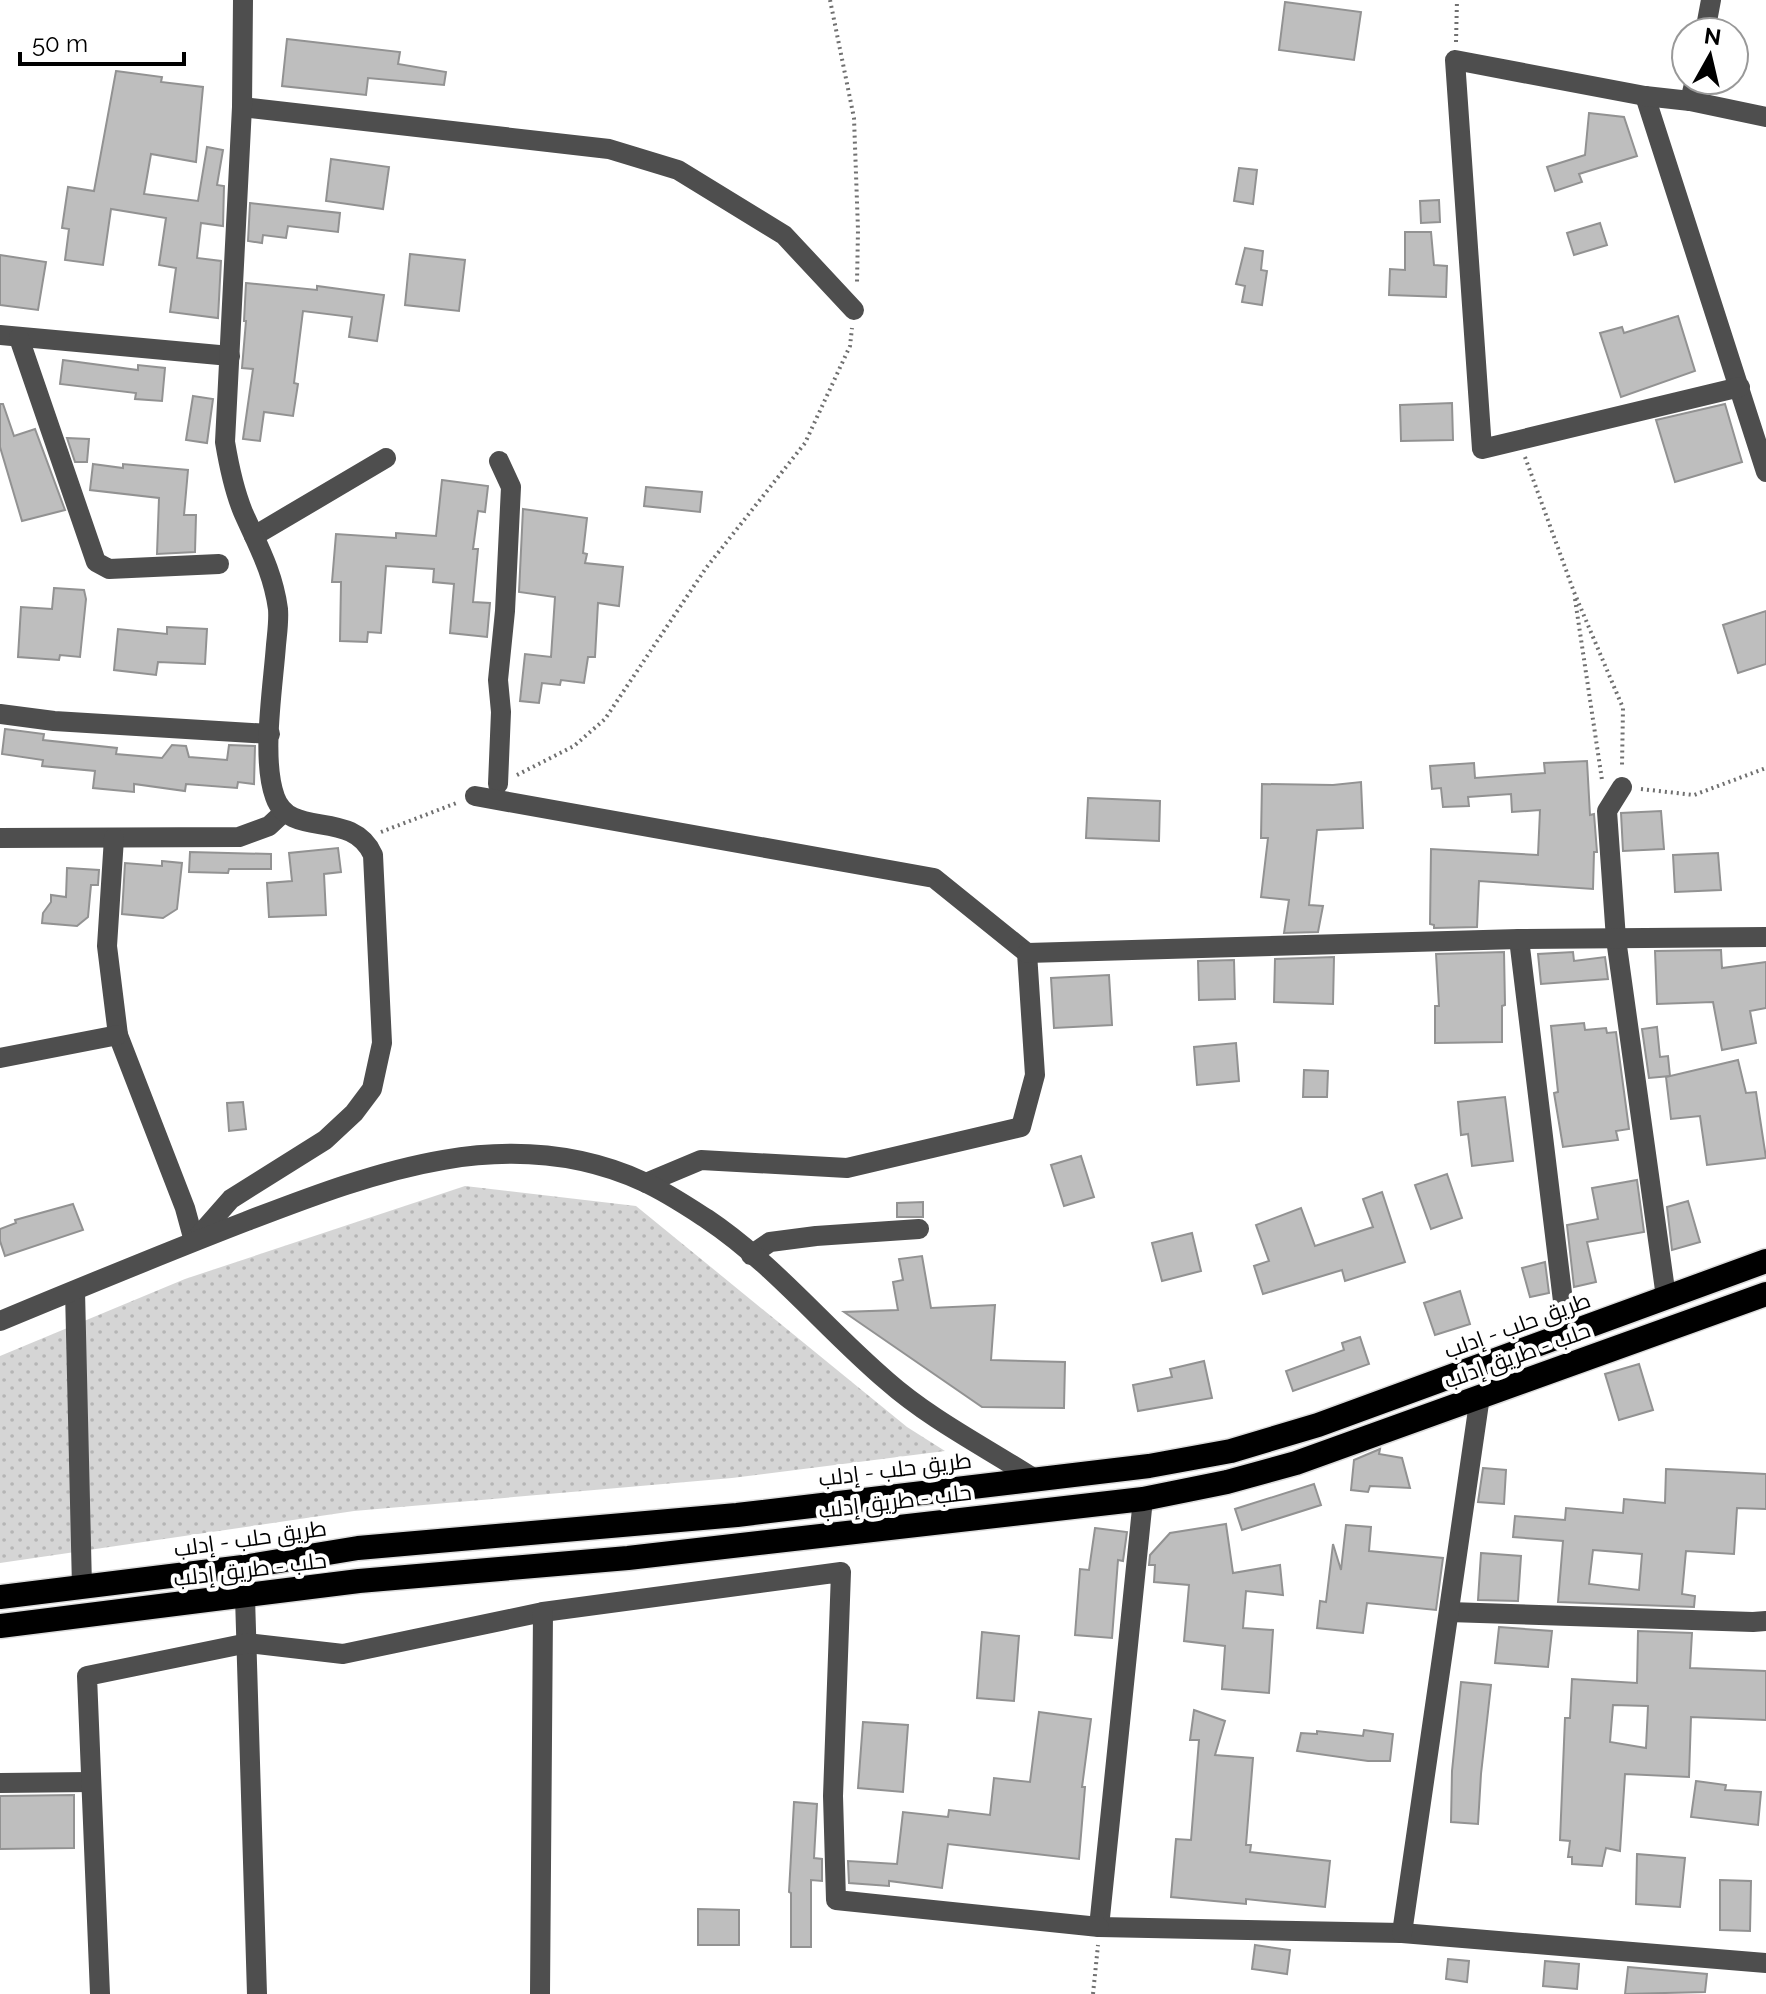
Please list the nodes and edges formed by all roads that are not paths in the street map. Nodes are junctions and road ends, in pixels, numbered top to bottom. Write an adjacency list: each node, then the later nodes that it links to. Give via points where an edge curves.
1 (243, 0): 5 (street)
2 (1645, 96): 4 (street); 10 (street); 10 (street, via 1455,60 1482,449)
3 (1691, 96): 4 (street)
4 (1690, 101): 6 (street)
5 (242, 107): 7 (street, via 609,149 678,170 784,235); 9 (street)
6 (1766, 117)
7 (854, 310)
8 (10, 336): 9 (street); 15 (street, via 96,562 109,569)
9 (230, 356): 14 (street, via 225,442 234,486)
10 (1740, 387): 13 (street)
11 (386, 458): 14 (street)
12 (499, 461): 18 (street, via 511,487 498,680)
13 (1766, 472)
14 (254, 536): 17 (street, via 266,558 278,612)
15 (219, 564)
16 (0, 714): 17 (street)
17 (270, 734): 21 (street, via 270,777)
18 (498, 784)
19 (1622, 787): 26 (street, via 1607,811)
20 (475, 796): 27 (street, via 934,878)
21 (284, 812): 23 (street, via 269,826 239,837); 32 (street, via 297,820 348,830 373,855 382,1043 372,1089 354,1113 325,1140 231,1199)
22 (0, 838): 23 (street)
23 (114, 838): 28 (street, via 107,946)
24 (1766, 937): 26 (street)
25 (1519, 939): 26 (street); 27 (street); 39 (street)
26 (1616, 939): 37 (street)
27 (1027, 953): 30 (street, via 1035,1075 1021,1127 847,1168 701,1160)
28 (118, 1035): 29 (street); 32 (street)
29 (0, 1058)
30 (646, 1183): 32 (street, via 538,1154 460,1155 320,1193); 33 (street, via 709,1221)
31 (919, 1229): 33 (street, via 770,1242)
32 (194, 1241): 35 (street)
33 (751, 1255): 41 (street, via 890,1385)
34 (1766, 1261): 37 (highway, طريق حلب - إدلب)
35 (75, 1291): 38 (street); 43 (street)
36 (1766, 1294): 40 (highway, حلب - طريق إدلب)
37 (1666, 1297): 39 (highway, طريق حلب - إدلب)
38 (0, 1321)
39 (1567, 1334): 41 (highway, طريق حلب - إدلب, via 1318,1425 1231,1451)
40 (1480, 1396): 42 (highway, حلب - طريق إدلب, via 1296,1463); 47 (street)
41 (1033, 1478): 43 (highway, طريق حلب - إدلب, via 737,1515 358,1548)
42 (1143, 1499): 45 (highway, حلب - طريق إدلب); 53 (street)
43 (82, 1587): 44 (highway, طريق حلب - إدلب)
44 (0, 1597)
45 (245, 1597): 49 (highway, حلب - طريق إدلب); 50 (street)
46 (543, 1612): 50 (street, via 343,1654); 53 (street, via 841,1572 833,1796 836,1900); 58 (street)
47 (1449, 1612): 48 (street); 54 (street)
48 (1766, 1621)
49 (0, 1626)
50 (248, 1643): 51 (street, via 87,1676); 57 (street)
51 (91, 1782): 52 (street); 56 (street)
52 (0, 1783)
53 (1099, 1927): 54 (street)
54 (1402, 1933): 55 (street)
55 (1766, 1963)
56 (100, 1994)
57 (257, 1994)
58 (540, 1994)

